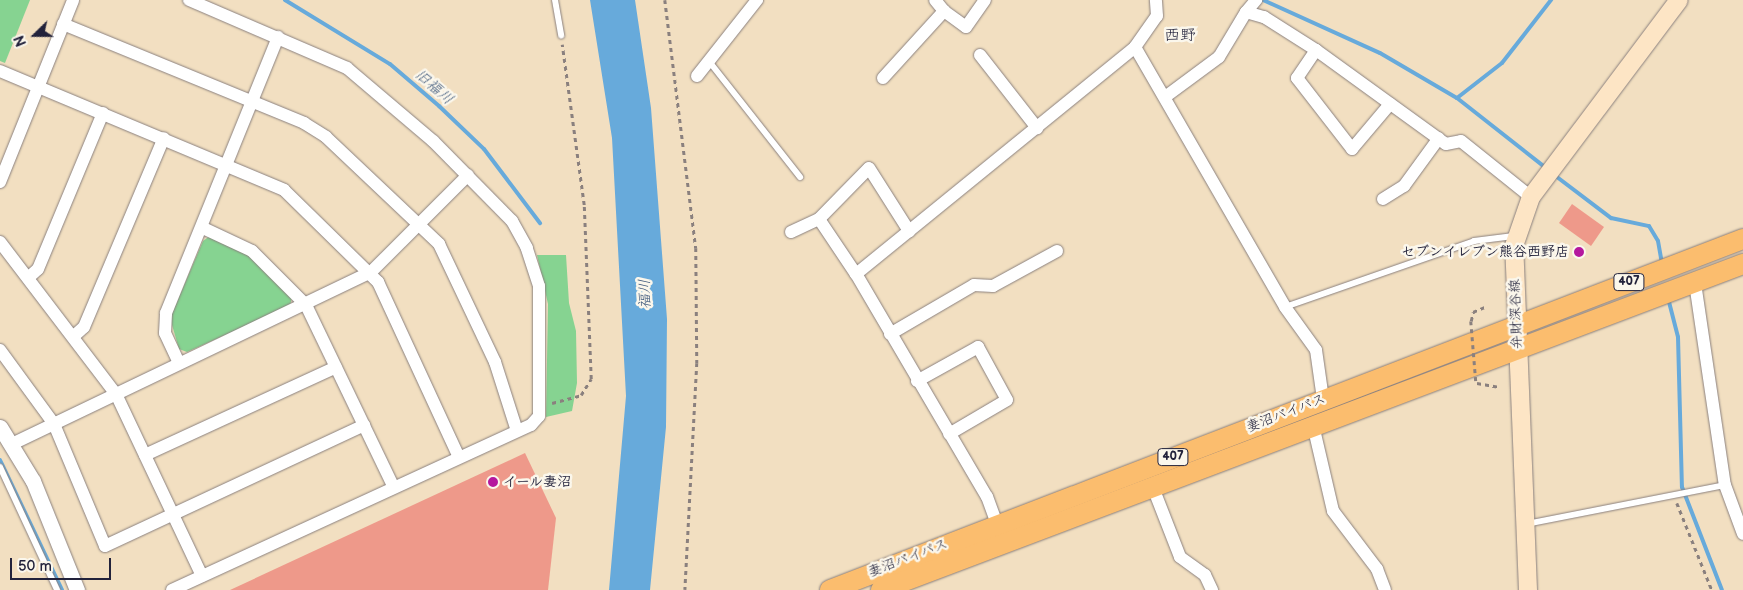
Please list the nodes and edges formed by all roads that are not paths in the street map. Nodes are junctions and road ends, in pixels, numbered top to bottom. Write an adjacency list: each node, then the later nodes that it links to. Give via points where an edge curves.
1 (73, 0): 12 (street)
2 (189, 0): 14 (street)
3 (555, 0): 13 (lane)
4 (757, 0): 18 (street, via 743,23)
5 (935, 0): 10 (street)
6 (985, 0): 10 (street, via 966,27)
7 (1156, 0): 15 (street, via 1157,16)
8 (1256, 0): 11 (street)
9 (1679, 0): 34 (main road, 弁財深谷線)
10 (944, 11): 21 (street)
11 (1246, 12): 16 (street, via 1264,17); 23 (street, via 1219,57)
12 (63, 24): 22 (street); 24 (street)
13 (561, 35)
14 (278, 37): 24 (street); 31 (street, via 324,56 370,85)
15 (1135, 47): 23 (street); 27 (street)
16 (1316, 50): 25 (street); 25 (street, via 1297,78 1352,149)
17 (980, 55): 27 (street)
18 (708, 60): 20 (street); 32 (lane)
19 (0, 71): 22 (street)
20 (697, 76)
21 (884, 78)
22 (38, 86): 26 (street); 33 (street)
23 (1165, 97): 51 (street)
24 (253, 102): 30 (street); 37 (street, via 304,123 326,137)
25 (1390, 104): 29 (street)
26 (103, 113): 28 (street); 48 (street, via 38,269)
27 (1037, 128): 39 (street)
28 (164, 138): 30 (street); 54 (street, via 84,327)
29 (1439, 138): 34 (street, via 1446,144 1461,141); 35 (street, via 1404,186)
30 (228, 165): 38 (street); 46 (street, via 284,190)
31 (468, 175): 37 (street); 66 (street, via 521,235 539,286 539,416)
32 (800, 177)
33 (0, 182)
34 (1531, 197): 41 (main road, 弁財深谷線)
35 (1383, 199)
36 (819, 219): 39 (street, via 869,168); 40 (street); 47 (street)
37 (420, 225): 46 (street); 66 (street, via 445,255 495,362)
38 (202, 228): 50 (street, via 247,247); 57 (street, via 163,325)
39 (909, 231): 47 (street)
40 (791, 232)
41 (1518, 235): 51 (lane, via 1474,242); 52 (main road, 弁財深谷線)
42 (1743, 239): 52 (highway, 妻沼バイパス / 407)
43 (0, 242): 48 (street)
44 (1057, 251): 53 (street, via 993,286 974,285)
45 (1743, 264): 49 (highway, 妻沼バイパス / 407)
46 (371, 272): 50 (street); 70 (street)
47 (856, 274): 53 (street)
48 (28, 278): 54 (street)
49 (1695, 283): 56 (highway, 妻沼バイパス / 407); 73 (street)
50 (306, 305): 57 (street); 58 (street)
51 (1284, 308): 61 (street, via 1316,350)
52 (1516, 325): 56 (main road, 弁財深谷線); 61 (highway, 妻沼バイパス / 407)
53 (890, 334): 59 (street)
54 (74, 336): 60 (street)
55 (0, 350): 62 (street)
56 (1517, 352): 64 (highway, 妻沼バイパス / 407); 78 (main road, 弁財深谷線)
57 (179, 363): 60 (street)
58 (336, 367): 63 (street); 69 (street)
59 (918, 381): 67 (street); 67 (street, via 978,347 1007,400)
60 (116, 394): 62 (street); 69 (street)
61 (1323, 399): 71 (highway, 妻沼バイパス / 407)
62 (54, 424): 68 (street); 76 (street, via 105,546)
63 (364, 425): 74 (street); 76 (street)
64 (1312, 425): 71 (highway, 妻沼バイパス / 407); 87 (street, via 1333,511 1377,569)
65 (0, 427): 68 (street)
66 (517, 431): 70 (street)
67 (949, 434): 77 (street, via 987,498)
68 (12, 444): 82 (street, via 32,481)
69 (145, 455): 76 (street)
70 (459, 457): 74 (street)
71 (1175, 466): 75 (highway, 妻沼バイパス / 407); 77 (highway, 妻沼バイパス / 407)
72 (0, 467): 81 (lane)
73 (1725, 485): 78 (lane); 79 (street)
74 (393, 486): 80 (street)
75 (1152, 486): 85 (highway, 妻沼バイパス / 407); 86 (street, via 1180,557 1205,575)
76 (174, 516): 80 (street)
77 (997, 524): 84 (highway, 妻沼バイパス / 407)
78 (1525, 524): 88 (main road, 弁財深谷線)
79 (1743, 534)
80 (202, 576): 83 (street)
81 (57, 590)
82 (77, 590)
83 (172, 590)
84 (830, 590)
85 (881, 590)
86 (1212, 590)
87 (1386, 590)
88 (1528, 590)

